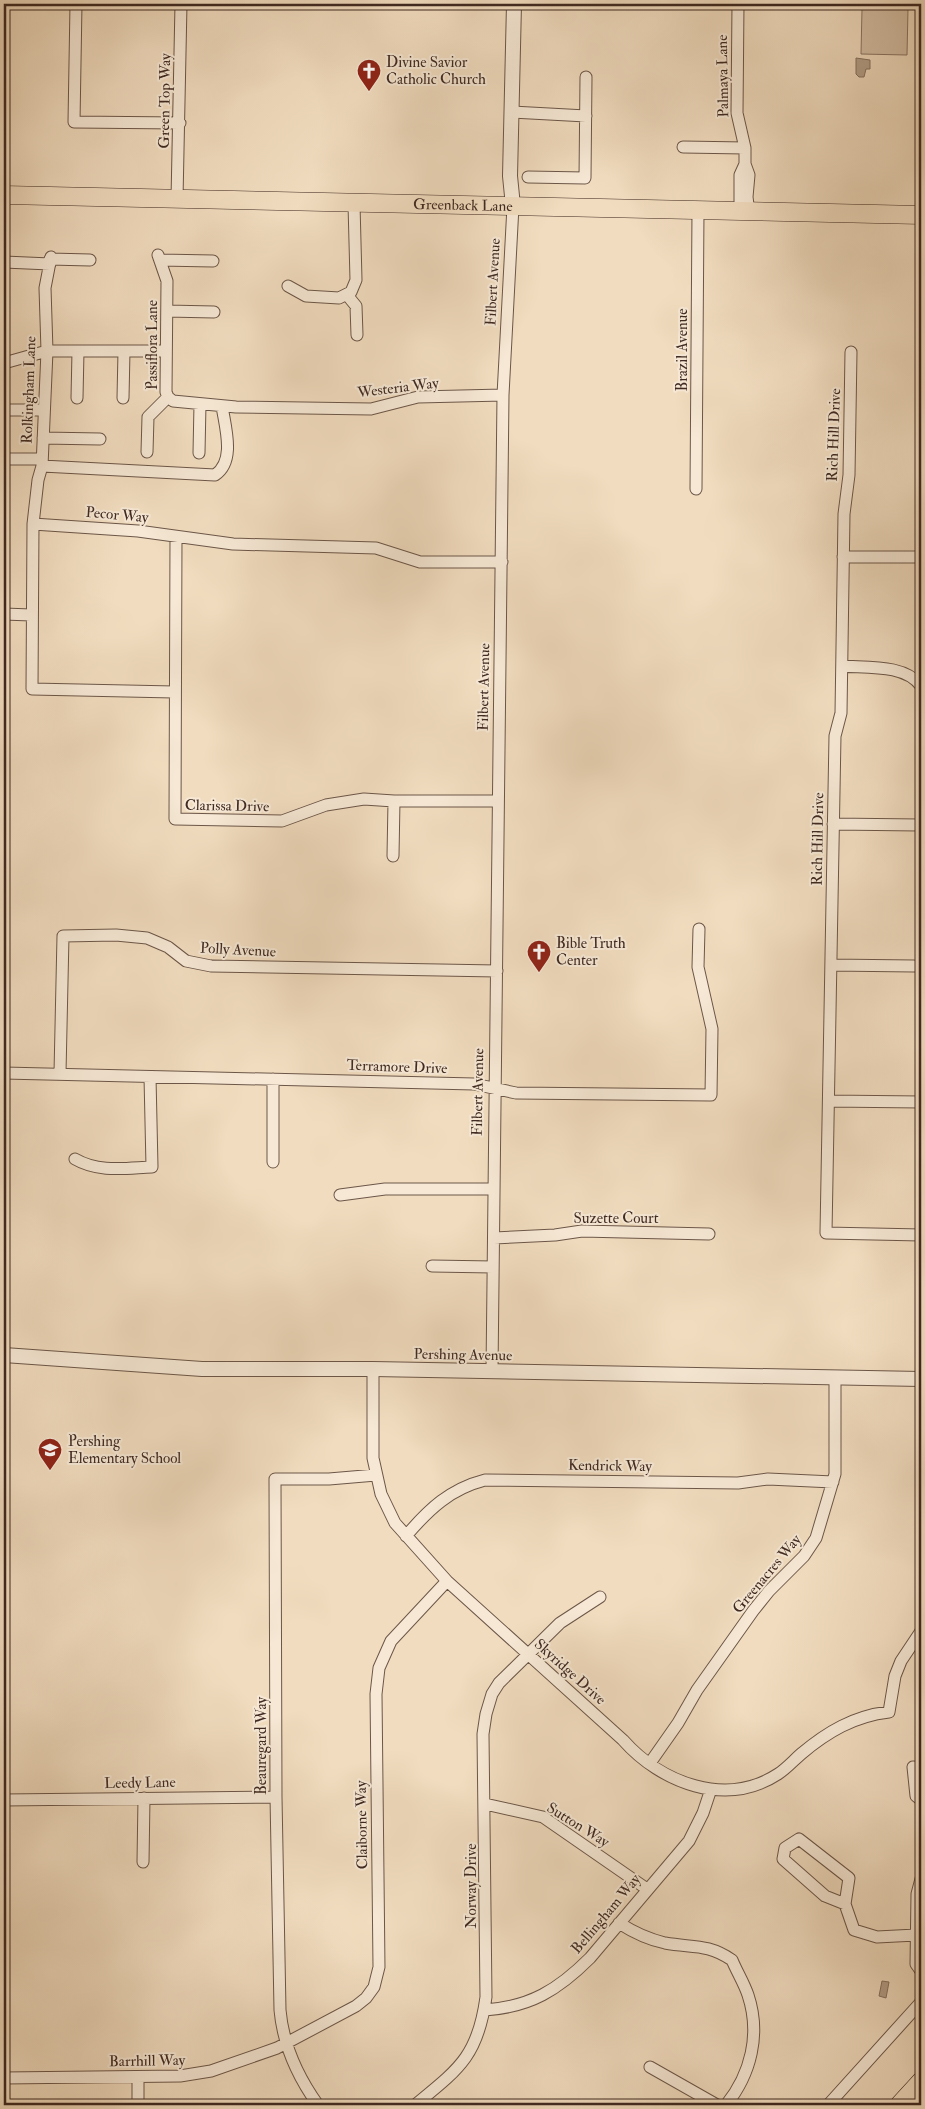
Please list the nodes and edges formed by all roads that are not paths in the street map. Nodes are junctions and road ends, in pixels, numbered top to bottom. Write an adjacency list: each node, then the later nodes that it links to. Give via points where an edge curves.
1 (76, 4): 8 (street, via 74,122)
2 (181, 4): 8 (street, Green Top Way)
3 (514, 4): 6 (street, Filbert Avenue)
4 (738, 4): 10 (street, Palmaya Lane, via 737,113)
5 (586, 77): 7 (street)
6 (512, 112): 7 (street); 15 (street, Filbert Avenue)
7 (586, 116): 11 (street, via 585,178)
8 (180, 123): 13 (street, Green Top Way)
9 (683, 147): 10 (street)
10 (745, 148): 17 (street, Palmaya Lane, via 748,175)
11 (528, 177)
12 (4, 195): 13 (main road, Greenback Lane)
13 (177, 199): 14 (main road, Greenback Lane)
14 (354, 204): 15 (main road, Greenback Lane); 24 (street, via 356,280)
15 (512, 206): 16 (main road, Greenback Lane); 34 (street, Filbert Avenue)
16 (698, 211): 17 (main road, Greenback Lane); 49 (street, Brazil Avenue)
17 (744, 212): 18 (main road, Greenback Lane)
18 (921, 215)
19 (50, 260): 20 (street); 22 (street); 28 (street, Rolkingham Lane, via 45,288)
20 (90, 260)
21 (213, 261): 25 (street, Passiflora Lane, via 159,258 167,281)
22 (4, 262)
23 (288, 286): 24 (street, via 306,296 339,298)
24 (347, 295): 27 (street, via 356,306)
25 (166, 311): 26 (street); 31 (street, Passiflora Lane)
26 (214, 312)
27 (357, 335)
28 (47, 351): 29 (street); 33 (street); 42 (street, Rolkingham Lane)
29 (78, 351): 30 (street); 36 (street)
30 (124, 351): 31 (street); 37 (street)
31 (166, 351): 35 (street, Passiflora Lane)
32 (851, 352): 52 (street, Rich Hill Drive, via 849,475)
33 (4, 363)
34 (503, 396): 40 (street, Westeria Way, via 418,398 370,408); 54 (street, Filbert Avenue)
35 (168, 397): 38 (street, Passiflora Lane, via 174,401); 45 (street, via 148,417)
36 (77, 398)
37 (123, 398)
38 (200, 404): 39 (street, Passiflora Lane); 46 (street)
39 (222, 406): 40 (street, Passiflora Lane); 48 (street, via 228,456 222,470 215,475)
40 (236, 407)
41 (4, 410): 42 (street)
42 (44, 410): 43 (street, Rolkingham Lane)
43 (43, 438): 44 (street); 48 (street, Rolkingham Lane)
44 (100, 439)
45 (147, 452)
46 (199, 453)
47 (4, 459): 48 (street)
48 (42, 463): 50 (street, Rolkingham Lane)
49 (696, 488)
50 (33, 524): 51 (street, Pecor Way, via 138,531); 56 (street)
51 (176, 537): 54 (street, Pecor Way, via 233,544 376,548 420,562); 59 (street, Clarissa Drive)
52 (843, 557): 53 (street); 57 (street, Rich Hill Drive)
53 (921, 557)
54 (502, 562): 61 (street, Filbert Avenue)
55 (4, 614): 56 (street)
56 (31, 615): 59 (street, via 32,690)
57 (842, 666): 58 (street, via 904,672); 63 (street, Rich Hill Drive, via 841,713 835,736)
58 (921, 686)
59 (174, 692): 60 (street, Clarissa Drive, via 175,819 282,821 345,801)
60 (394, 801): 61 (street, Clarissa Drive); 64 (street)
61 (497, 801): 68 (street, Filbert Avenue)
62 (921, 823): 63 (street)
63 (833, 824): 66 (street, Rich Hill Drive)
64 (393, 856)
65 (699, 929): 73 (street, Terramore Drive, via 698,967 712,1029 711,1095 516,1093)
66 (831, 965): 67 (street); 74 (street, Rich Hill Drive)
67 (914, 966)
68 (497, 971): 70 (street, Polly Avenue, via 211,966 186,961 168,947 146,938 63,936); 73 (street, Filbert Avenue)
69 (4, 1073): 70 (street, Terramore Drive)
70 (60, 1073): 71 (street, Terramore Drive)
71 (150, 1077): 72 (street, Terramore Drive); 76 (street, via 152,1167 88,1167)
72 (273, 1079): 73 (street, Terramore Drive, via 474,1084); 77 (street)
73 (494, 1089): 78 (street, Filbert Avenue)
74 (829, 1101): 75 (street); 81 (street, Rich Hill Drive, via 826,1233)
75 (921, 1102)
76 (75, 1159)
77 (273, 1162)
78 (494, 1190): 79 (street, via 385,1189); 82 (street, Filbert Avenue)
79 (340, 1195)
80 (710, 1234): 82 (street, Suzette Court, via 582,1231)
81 (921, 1235)
82 (494, 1238): 84 (street, Filbert Avenue)
83 (432, 1266): 84 (street)
84 (493, 1266): 87 (street, Filbert Avenue)
85 (4, 1355): 86 (street, Pershing Avenue, via 202,1369)
86 (373, 1369): 87 (street, Pershing Avenue); 90 (street, Skyridge Drive, via 372,1442)
87 (492, 1371): 88 (street, Pershing Avenue)
88 (835, 1378): 89 (street, Pershing Avenue); 91 (street, Greenacres Way, via 836,1467)
89 (921, 1379)
90 (376, 1475): 92 (street, Skyridge Drive, via 388,1509); 100 (street, Beauregard Way, via 329,1480 275,1480)
91 (833, 1482): 92 (street, Kendrick Way, via 768,1479 738,1484 485,1480 436,1503); 97 (street, Greenacres Way, via 816,1538 804,1556 754,1611)
92 (406, 1536): 93 (street, Skyridge Drive)
93 (447, 1581): 96 (street, Skyridge Drive); 114 (street, Claiborne Way, via 391,1641 379,1668 376,1694 378,1974 370,1992 361,2002)
94 (600, 1597): 96 (street, Norway Drive, via 560,1623)
95 (921, 1632): 99 (street, Skyridge Drive, via 901,1661 889,1712 859,1718 828,1732 778,1774 758,1784 736,1790)
96 (526, 1654): 97 (street, Skyridge Drive, via 636,1755); 104 (street, Norway Drive, via 492,1694 486,1714 483,1734)
97 (650, 1762): 99 (street, Skyridge Drive, via 682,1783)
98 (921, 1768): 103 (street, via 913,1767 916,1796)
99 (711, 1790): 107 (street, Bellingham Way, via 689,1841)
100 (276, 1797): 101 (street, Leedy Lane); 114 (street, Beauregard Way, via 280,2010)
101 (144, 1798): 102 (street, Leedy Lane); 105 (street)
102 (4, 1800)
103 (921, 1800)
104 (485, 1804): 107 (street, Sutton Way, via 543,1817); 113 (street, Norway Drive)
105 (143, 1862)
106 (921, 1879): 110 (street, via 916,1894)
107 (646, 1889): 109 (street, Bellingham Way)
108 (845, 1904): 108 (street, via 849,1878 799,1839 785,1848 783,1859 825,1896); 110 (street, via 854,1930 877,1937)
109 (619, 1923): 113 (street, Bellingham Way, via 590,1958 559,1986 530,2002); 123 (street, via 638,1935 665,1943 700,1946 732,1960 749,1997 754,2047 739,2088)
110 (916, 1935): 111 (street, via 916,1964)
111 (921, 1971)
112 (921, 2002): 124 (street)
113 (484, 2010): 121 (street, Norway Drive, via 480,2031 462,2064)
114 (286, 2044): 116 (street, Barrhill Way, via 211,2071); 120 (street, Beauregard Way, via 302,2080)
115 (650, 2067): 122 (street)
116 (138, 2077): 117 (street, Barrhill Way); 119 (street)
117 (4, 2078)
118 (921, 2081): 125 (main road)
119 (138, 2105)
120 (318, 2105)
121 (415, 2105)
122 (717, 2105)
123 (726, 2105)
124 (828, 2105)
125 (899, 2105)

